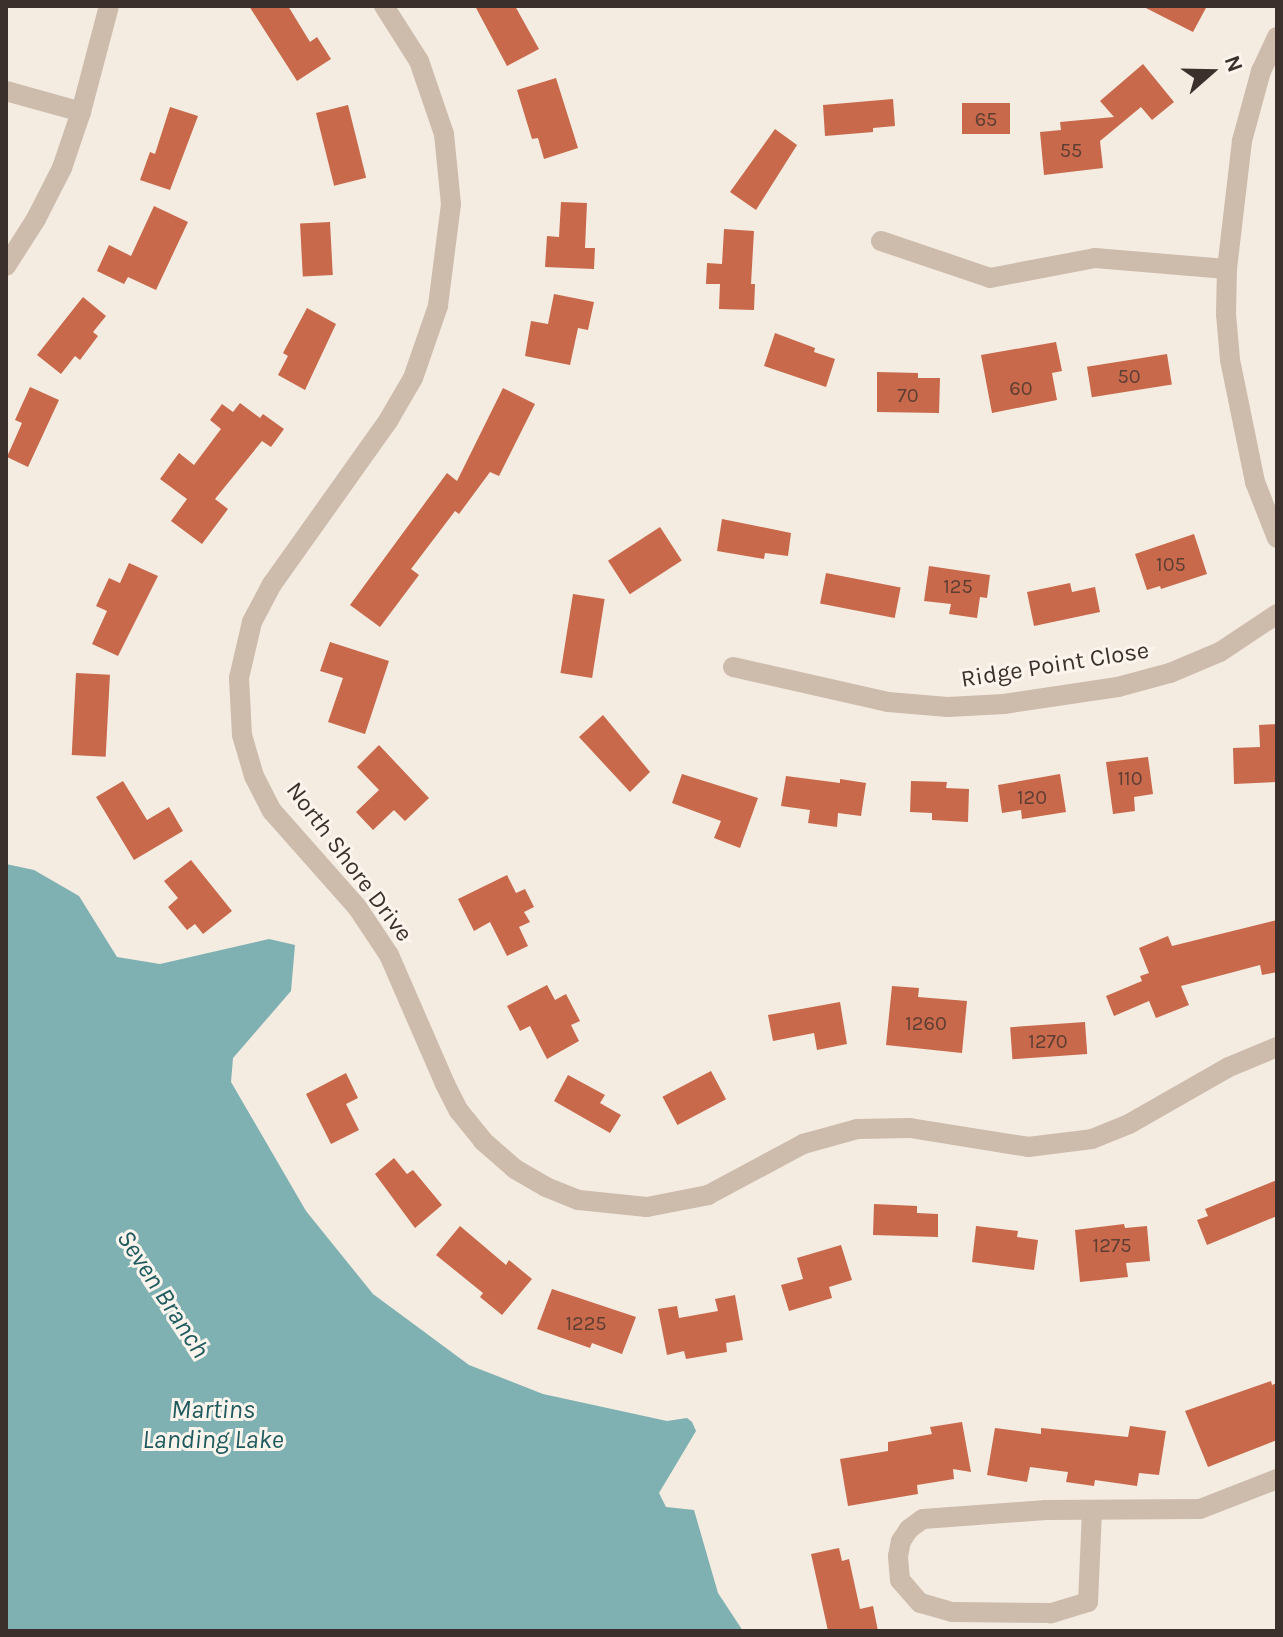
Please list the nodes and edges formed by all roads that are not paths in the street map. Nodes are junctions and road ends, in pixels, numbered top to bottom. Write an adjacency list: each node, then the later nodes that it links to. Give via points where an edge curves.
1 (109, 6): 5 (street)
2 (384, 6): 12 (street, North Shore Drive, via 419,61 444,134 451,204 438,306 413,378 388,421 272,584 252,622 239,678 242,735 272,811 357,907 389,955 445,1084 483,1141 546,1187 579,1200 647,1207 708,1195 803,1144 857,1129 910,1128 1028,1147 1092,1139)
3 (1277, 37): 8 (street, via 1261,71 1242,141)
4 (6, 91): 5 (street)
5 (81, 112): 7 (street, via 55,180)
6 (881, 241): 8 (street, via 990,278 1095,258)
7 (6, 266)
8 (1227, 269): 9 (street, via 1230,360 1255,482)
9 (1277, 538)
10 (1277, 614): 11 (street, Ridge Point Close, via 1220,652 1170,673 1118,687 1004,704 888,702)
11 (733, 667)
12 (1277, 1047)
13 (1277, 1479): 14 (street, via 1200,1509)
14 (1092, 1511): 14 (street, via 923,1519 901,1541 900,1580 920,1603 952,1612 1051,1613 1088,1602)

